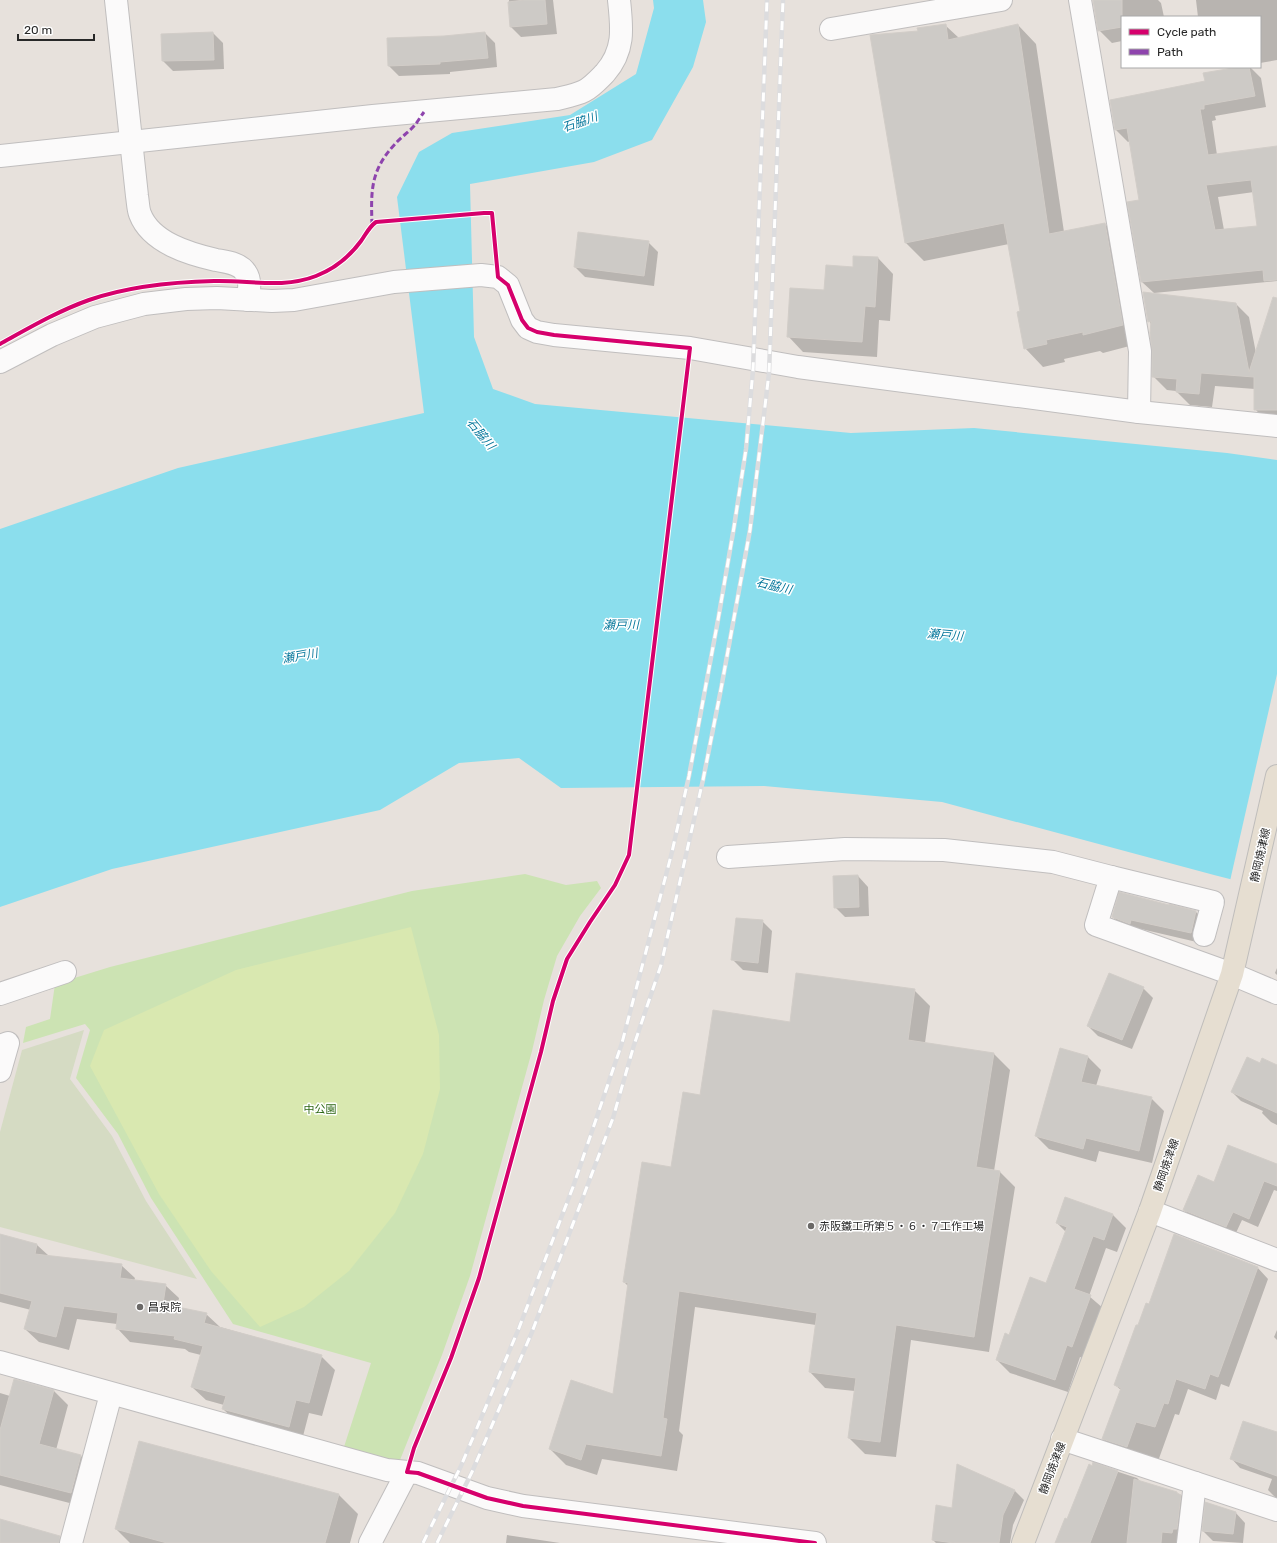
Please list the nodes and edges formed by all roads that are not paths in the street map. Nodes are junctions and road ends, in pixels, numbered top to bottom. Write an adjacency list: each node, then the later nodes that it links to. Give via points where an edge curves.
1 (116, 0): 6 (street)
2 (619, 0): 6 (street, via 622,27 620,46 613,64 600,79 584,91 557,99)
3 (1000, 0): 5 (street)
4 (1080, 0): 10 (street, via 1140,351)
5 (831, 29)
6 (131, 142): 7 (street); 8 (street, via 136,196 140,214 149,229 178,248 241,267 249,282)
7 (0, 156)
8 (248, 300): 9 (street, via 186,299 144,304 95,317 52,335); 10 (street, via 294,300 394,282 481,275 498,277 508,285 522,320 528,328 537,332 690,348 798,366)
9 (0, 362)
10 (1138, 412): 11 (street)
11 (1277, 426)
12 (1277, 776): 17 (main road, 静岡焼津線)
13 (728, 857): 14 (street, via 845,848 944,850 1053,862)
14 (1111, 877): 15 (street, via 1212,902); 17 (street, via 1096,925)
15 (1204, 935)
16 (65, 972): 19 (street)
17 (1232, 974): 18 (street); 22 (main road, 静岡焼津線)
18 (1277, 993)
19 (0, 994)
20 (0, 1046): 21 (street, via 8,1043)
21 (0, 1071)
22 (1150, 1211): 23 (street); 26 (main road, 静岡焼津線)
23 (1277, 1260)
24 (0, 1362): 25 (street)
25 (111, 1394): 27 (street, via 387,1470); 30 (street)
26 (1062, 1439): 28 (street); 33 (main road, 静岡焼津線)
27 (407, 1472): 31 (street); 32 (street, via 418,1473 487,1498 523,1506)
28 (1196, 1483): 29 (street); 34 (street)
29 (1277, 1510)
30 (71, 1543)
31 (370, 1543)
32 (815, 1543)
33 (1023, 1543)
34 (1188, 1543)

